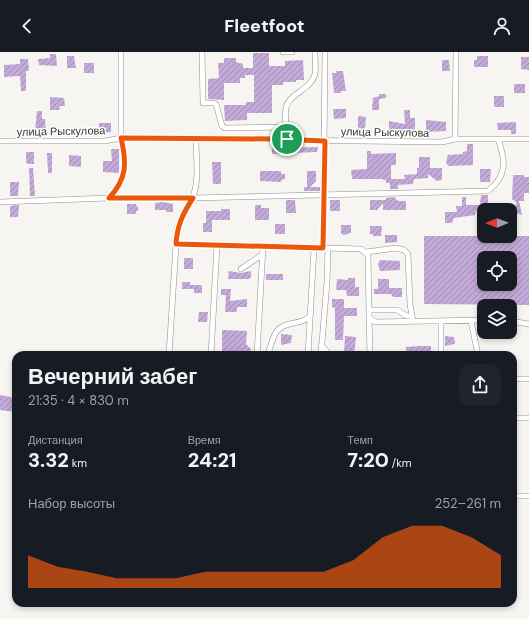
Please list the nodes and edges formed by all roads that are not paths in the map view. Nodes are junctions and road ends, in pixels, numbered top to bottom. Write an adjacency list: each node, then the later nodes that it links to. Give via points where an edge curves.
1 (121, 52): 9 (street)
2 (202, 52): 8 (street, via 203,103 216,104 222,126)
3 (282, 52): 4 (street)
4 (292, 52)
5 (315, 52): 8 (street, via 315,74 307,87 289,102 286,108)
6 (325, 52): 16 (street)
7 (456, 52): 12 (street)
8 (286, 127): 11 (street)
9 (121, 138): 10 (street, улица Рыскулова); 15 (street, улица Рыскулова, via 105,141); 18 (street, via 124,175)
10 (196, 139): 11 (street, улица Рыскулова); 19 (street, via 197,181)
11 (287, 139): 16 (street, улица Рыскулова)
12 (455, 139): 14 (street, улица Рыскулова); 16 (street, улица Рыскулова, via 442,142)
13 (529, 139): 14 (street, улица Рыскулова)
14 (498, 140): 17 (street, via 503,160 502,174 497,184 488,190)
15 (0, 141)
16 (325, 141): 17 (street)
17 (324, 194): 19 (street); 25 (street)
18 (109, 198): 19 (street); 20 (street)
19 (193, 198): 21 (street, via 176,229)
20 (0, 202)
21 (176, 244): 22 (street); 39 (street)
22 (217, 245): 23 (street); 40 (street)
23 (263, 247): 24 (street); 27 (street)
24 (314, 248): 25 (street); 30 (street)
25 (325, 248): 26 (street, via 358,249); 38 (street, via 327,282)
26 (366, 252): 29 (street); 32 (street, via 396,248 408,254)
27 (263, 254): 28 (street); 41 (street)
28 (240, 269)
29 (369, 310): 31 (street); 32 (street, via 397,310)
30 (311, 313): 42 (street, via 309,318 285,325 278,330); 43 (street)
31 (369, 317): 32 (street, via 378,323); 46 (street)
32 (412, 319): 35 (street)
33 (470, 320): 34 (street); 35 (street); 48 (street)
34 (477, 320)
35 (441, 321): 47 (street)
36 (517, 322): 37 (street)
37 (529, 324)
38 (321, 345): 44 (street); 45 (street)
39 (169, 351)
40 (211, 351)
41 (257, 351)
42 (269, 351)
43 (308, 351)
44 (320, 351)
45 (326, 351)
46 (370, 351)
47 (441, 351)
48 (477, 351)
49 (517, 379): 50 (street)
50 (529, 379)
51 (517, 418): 52 (street)
52 (529, 418)
53 (517, 496): 54 (street)
54 (529, 496)

